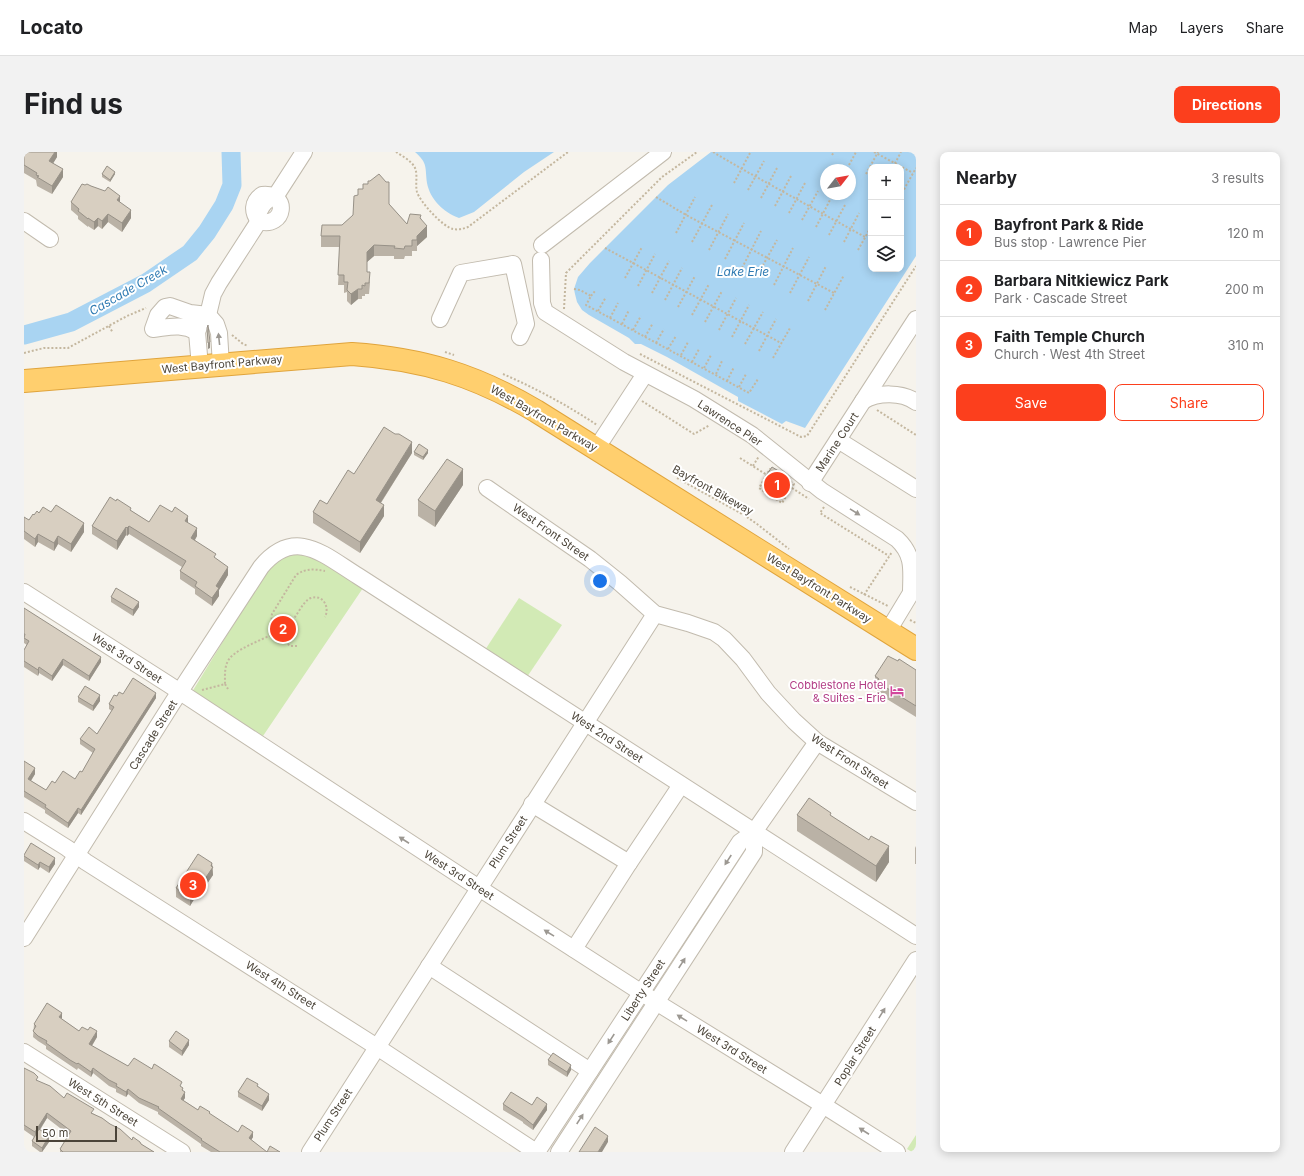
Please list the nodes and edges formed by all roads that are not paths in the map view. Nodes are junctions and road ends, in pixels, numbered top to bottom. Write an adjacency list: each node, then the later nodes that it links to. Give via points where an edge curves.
1 (304, 152): 7 (street, via 278,193 276,205 267,218 259,221 219,283 213,294)
2 (663, 152): 5 (street, via 541,252)
3 (24, 221): 4 (street)
4 (50, 239)
5 (542, 303): 6 (street); 14 (street, Lawrence Pier, via 545,312 550,316)
6 (522, 308): 8 (street, via 513,264 461,273); 11 (street, via 526,324)
7 (208, 315): 10 (street, via 201,322); 12 (street, one-way to 7, via 216,324)
8 (440, 319)
9 (916, 319): 17 (street, Marine Court)
10 (191, 324): 10 (street, via 182,326 153,329 158,315 165,306 174,307); 13 (street)
11 (520, 337)
12 (222, 365): 13 (highway, West Bayfront Parkway); 19 (highway, West Bayfront Parkway, via 352,354 405,360 473,379)
13 (200, 366): 15 (highway, West Bayfront Parkway)
14 (645, 374): 19 (street); 20 (street, Lawrence Pier, via 694,399 752,435)
15 (24, 381)
16 (916, 402): 17 (street, via 888,394 874,396)
17 (868, 404): 18 (street, Marine Court)
18 (838, 440): 20 (street, Marine Court); 22 (street)
19 (601, 441): 27 (highway, West Bayfront Parkway)
20 (810, 483): 25 (street, Lawrence Pier, one-way to 25, via 903,544 910,556)
21 (487, 488): 26 (street, West Front Street, via 590,559)
22 (916, 489)
23 (295, 545): 29 (street, Cascade Street, via 277,553 261,567); 30 (street, West 2nd Street, via 316,550)
24 (24, 592): 29 (street, West 3rd Street)
25 (913, 592): 27 (street)
26 (655, 614): 30 (street, Plum Street); 31 (street, West Front Street, via 714,632 724,639 743,659 768,693)
27 (888, 632): 28 (highway, West Bayfront Parkway)
28 (916, 649)
29 (180, 692): 37 (street, Cascade Street); 39 (street, West 3rd Street, one-way to 29)
30 (586, 723): 32 (street, West 2nd Street); 34 (street, Plum Street)
31 (817, 742): 33 (street, West Front Street); 36 (street, Liberty Street)
32 (681, 785): 36 (street, West 2nd Street); 38 (street)
33 (916, 802)
34 (532, 804): 38 (street); 39 (street, Plum Street)
35 (24, 821): 37 (street, West 4th Street)
36 (754, 832): 40 (street, West 2nd Street); 45 (street, Liberty Street, one-way to 45, via 740,842); 46 (street, Liberty Street, one-way to 36, via 754,852)
37 (77, 855): 41 (street, Cascade Street); 47 (street, West 4th Street)
38 (628, 863): 42 (street)
39 (479, 888): 42 (street, West 3rd Street, one-way to 39); 44 (street, Plum Street)
40 (916, 936)
41 (24, 938)
42 (574, 949): 45 (street, West 3rd Street)
43 (916, 960): 50 (street, Poplar Street, one-way to 43)
44 (429, 966): 47 (street, Plum Street); 49 (street)
45 (642, 992): 46 (street, West 3rd Street); 49 (street, Liberty Street, one-way to 49)
46 (656, 1002): 50 (street, West 3rd Street, one-way to 46); 54 (street, Liberty Street, one-way to 46)
47 (377, 1046): 52 (street, Plum Street); 53 (street, West 4th Street)
48 (24, 1052): 51 (street, West 5th Street)
49 (590, 1071): 53 (street, Liberty Street)
50 (824, 1105): 55 (street, Poplar Street); 56 (street, West 3rd Street, one-way to 50)
51 (182, 1152)
52 (310, 1152)
53 (537, 1152)
54 (559, 1152)
55 (794, 1152)
56 (897, 1152)

